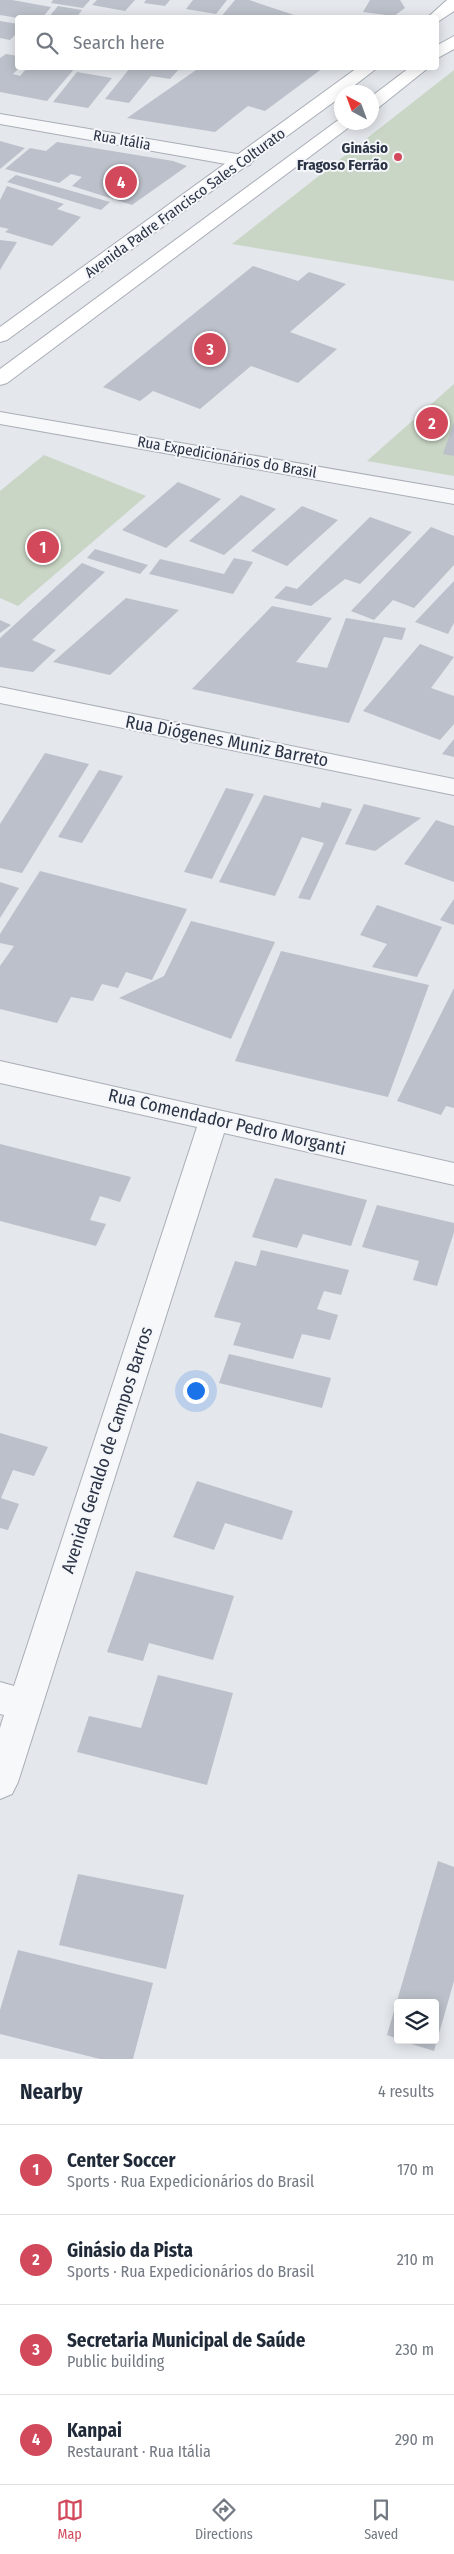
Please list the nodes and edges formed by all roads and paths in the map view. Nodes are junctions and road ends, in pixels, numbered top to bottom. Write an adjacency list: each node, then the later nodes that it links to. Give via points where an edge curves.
1 (454, 3): 2 (main road)
2 (438, 15)
3 (454, 40): 4 (main road)
4 (439, 52)
5 (365, 70): 10 (main road, Avenida Padre Francisco Sales Colturato)
6 (416, 70): 7 (main road)
7 (379, 99)
8 (0, 119): 10 (street, Rua Itália)
9 (337, 130): 11 (main road, Avenida Padre Francisco Sales Colturato)
10 (243, 161): 11 (main road); 12 (main road, Avenida Padre Francisco Sales Colturato)
11 (281, 173): 13 (main road, Avenida Padre Francisco Sales Colturato)
12 (0, 336)
13 (0, 379)
14 (0, 418): 15 (street, Rua Expedicionários do Brasil)
15 (454, 497)
16 (0, 695): 17 (street, Rua Diógenes Muniz Barreto)
17 (454, 787)
18 (0, 1072): 19 (street, Rua Comendador Pedro Morganti)
19 (214, 1119): 20 (street, Rua Comendador Pedro Morganti); 21 (street, Avenida Geraldo de Campos Barros)
20 (454, 1174)
21 (12, 1702): 22 (street, Avenida Geraldo de Campos Barros)
22 (0, 1782)

